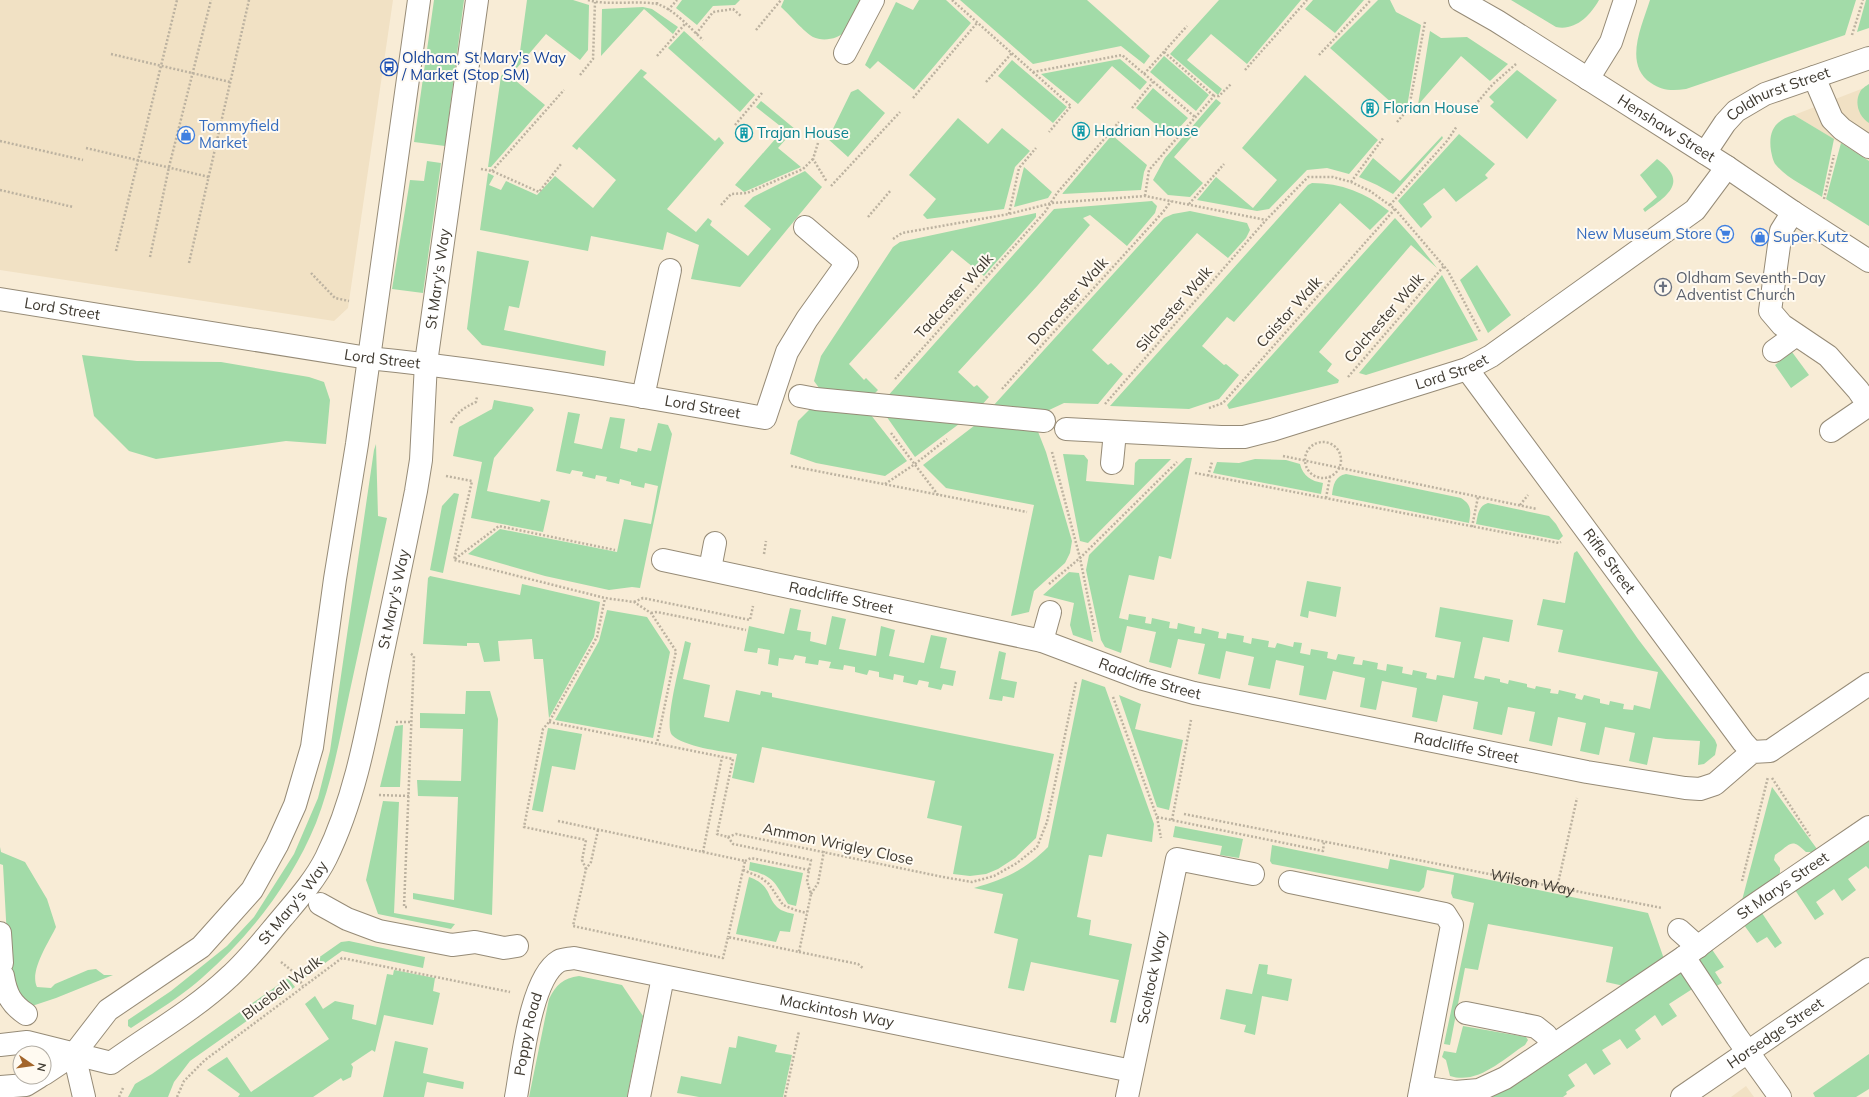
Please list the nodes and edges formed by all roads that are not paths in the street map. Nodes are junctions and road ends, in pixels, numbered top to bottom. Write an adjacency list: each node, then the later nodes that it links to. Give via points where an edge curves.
1 (419, 0): 20 (street)
2 (477, 0): 21 (street, St Mary's Way)
3 (873, 0): 6 (street)
4 (1460, 0): 9 (street, Henshaw Street)
5 (1624, 0): 9 (street, via 1611,42)
6 (845, 53)
7 (1869, 58): 8 (street, Coldhurst Street)
8 (1814, 77): 10 (street, via 1832,119); 11 (street, Coldhurst Street, via 1765,94 1736,111)
9 (1588, 79): 11 (street, Henshaw Street)
10 (1869, 147)
11 (1705, 153): 12 (street, Henshaw Street)
12 (1727, 167): 13 (street, Henshaw Street); 22 (street, Lord Street, via 1695,210 1490,356)
13 (1793, 212): 15 (street, Henshaw Street); 18 (street, via 1781,232 1770,311 1782,325)
14 (805, 228): 24 (street, Lord Street, via 847,263 787,352 765,418)
15 (1869, 261)
16 (670, 270): 24 (street)
17 (0, 299): 20 (street, Lord Street)
18 (1796, 335): 19 (street); 25 (street, via 1828,356)
19 (1774, 351)
20 (368, 358): 21 (street, Lord Street); 54 (street, via 312,747 295,805 252,890 201,947 108,1010)
21 (426, 363): 24 (street, Lord Street); 54 (street, St Mary's Way, via 422,460 413,508 367,728 346,812 325,859 304,892 260,944 230,976 204,998 111,1063)
22 (1467, 368): 29 (street, Lord Street, via 1244,437); 37 (street, Rifle Street)
23 (800, 396): 26 (street)
24 (643, 397)
25 (1869, 406): 28 (street)
26 (1044, 420)
27 (1066, 429): 29 (street, Lord Street)
28 (1831, 431)
29 (1115, 432): 30 (street)
30 (1112, 463)
31 (715, 543): 33 (street)
32 (663, 560): 33 (street, Radcliffe Street)
33 (710, 569): 35 (street, Radcliffe Street)
34 (1050, 612): 35 (street)
35 (1042, 641): 37 (street, Radcliffe Street, via 1144,679 1194,692 1587,772 1685,788 1700,789 1714,784)
36 (1869, 684): 37 (street, via 1770,751)
37 (1752, 752)
38 (1869, 826): 44 (street, St Marys Street)
39 (1253, 874): 56 (street, Scoltock Way, via 1177,859)
40 (1290, 882): 59 (street, via 1445,914 1452,925)
41 (320, 904): 43 (street, via 347,919 379,930 452,945 475,942 504,948)
42 (1679, 930): 44 (street)
43 (517, 946)
44 (1691, 952): 52 (street, St Marys Street); 53 (street)
45 (1, 960): 49 (street, via 10,1000)
46 (1869, 969): 53 (street, Horsedge Street)
47 (546, 973): 48 (street, Mackintosh Way, via 559,961 574,958); 62 (street, Poppy Road, via 536,997)
48 (663, 977): 56 (street, Mackintosh Way); 63 (street)
49 (26, 1014)
50 (1466, 1014): 52 (street, via 1536,1027 1546,1035)
51 (0, 1045): 54 (street, St Mary's Way, via 27,1042)
52 (1552, 1046): 59 (street, St Marys Street, via 1505,1078 1479,1090)
53 (1748, 1052): 64 (street, Horsedge Street); 65 (street)
54 (74, 1054): 55 (street); 61 (street)
55 (52, 1069)
56 (1132, 1071): 60 (street, Scoltock Way)
57 (26, 1085): 58 (street)
58 (0, 1087)
59 (1420, 1092)
60 (1130, 1096)
61 (84, 1097)
62 (516, 1097)
63 (639, 1097)
64 (1682, 1097)
65 (1780, 1097)

